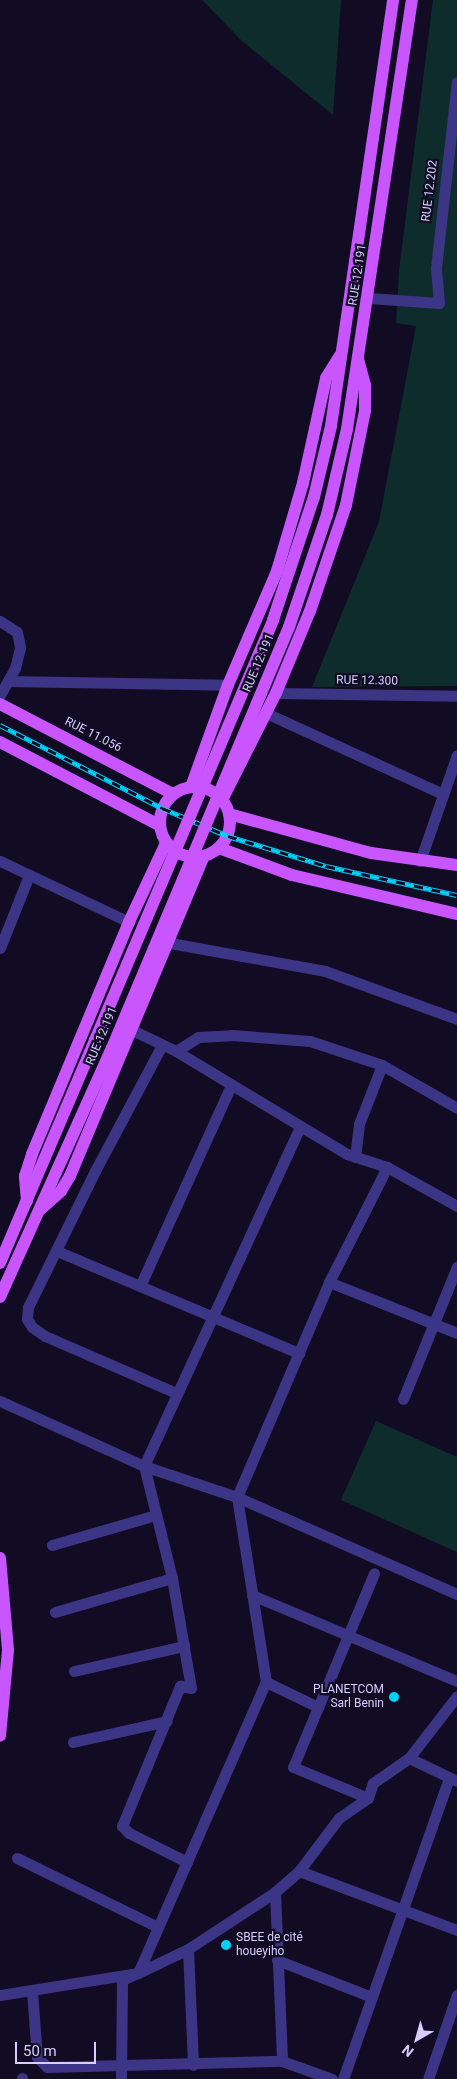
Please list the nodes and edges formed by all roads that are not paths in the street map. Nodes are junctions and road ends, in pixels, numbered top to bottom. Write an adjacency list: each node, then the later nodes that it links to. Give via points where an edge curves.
1 (393, 0): 5 (main road, RUE 12.191)
2 (412, 0): 4 (main road, RUE 12.191)
3 (457, 82): 4 (street, RUE 12.202, via 436,268 439,303)
4 (369, 298): 6 (main road, RUE 12.191)
5 (341, 354): 9 (main road, via 326,378 303,483 277,571); 44 (main road, RUE 12.191, bridge, via 323,464 273,620)
6 (357, 356): 10 (main road, via 365,385 366,411 346,505 310,611); 46 (main road, RUE 12.191, bridge, via 337,477 309,575 112,1048)
7 (0, 621): 8 (street, via 17,632 20,638 15,668)
8 (8, 681): 9 (street); 11 (street)
9 (228, 686): 17 (main road)
10 (276, 692): 12 (street, RUE 12.300); 14 (main road)
11 (0, 695)
12 (457, 696)
13 (0, 704): 18 (main road, RUE 11.056)
14 (266, 713): 19 (street); 20 (main road)
15 (0, 742): 22 (main road)
16 (457, 755): 19 (street)
17 (191, 787): 18 (main road); 20 (main road, via 208,790)
18 (173, 794): 22 (main road, via 162,808)
19 (443, 794): 27 (street)
20 (222, 800): 21 (main road)
21 (229, 814): 24 (main road, via 229,831); 27 (main road, via 371,853)
22 (159, 825): 23 (main road)
23 (166, 843): 25 (main road, via 183,855); 31 (main road)
24 (219, 848): 25 (main road); 30 (main road, via 292,875)
25 (204, 856): 32 (main road)
26 (0, 861): 29 (street)
27 (420, 861): 28 (main road)
28 (457, 865)
29 (29, 875): 31 (street); 33 (street)
30 (457, 914)
31 (129, 922): 44 (main road, via 32,1154 25,1176)
32 (170, 943): 34 (street, via 325,971); 35 (main road)
33 (0, 948)
34 (457, 1019)
35 (132, 1030): 36 (street); 46 (main road, via 70,1176 62,1191)
36 (162, 1045): 37 (street); 48 (street)
37 (176, 1051): 38 (street, via 198,1037 232,1035 310,1041); 39 (street)
38 (382, 1065): 40 (street); 42 (street, via 359,1124)
39 (231, 1085): 41 (street); 52 (street)
40 (457, 1108)
41 (300, 1127): 42 (street); 54 (street)
42 (355, 1158): 43 (street)
43 (387, 1167): 45 (street); 51 (street)
44 (27, 1201): 47 (main road, RUE 12.191)
45 (457, 1206)
46 (41, 1209): 53 (main road, RUE 12.191)
47 (4, 1242): 49 (main road, RUE 12.191)
48 (57, 1251): 52 (street); 58 (street, via 28,1306 27,1319 32,1327)
49 (0, 1262)
50 (457, 1267): 55 (street)
51 (329, 1282): 55 (street); 57 (street)
52 (140, 1286): 54 (street)
53 (0, 1297)
54 (214, 1317): 57 (street); 58 (street)
55 (434, 1325): 56 (street); 59 (street)
56 (457, 1334)
57 (299, 1353): 62 (street)
58 (176, 1393): 61 (street)
59 (403, 1399)
60 (0, 1402): 61 (street)
61 (144, 1466): 62 (street); 63 (street)
62 (237, 1496): 68 (street); 69 (street)
63 (156, 1515): 64 (street); 67 (street)
64 (52, 1545)
65 (0, 1558): 79 (main road, via 8,1650)
66 (374, 1573): 71 (street)
67 (172, 1578): 70 (street); 72 (street)
68 (457, 1594)
69 (252, 1595): 71 (street); 75 (street)
70 (54, 1612)
71 (348, 1636): 74 (street); 77 (street)
72 (184, 1646): 73 (street); 78 (street, via 192,1688 180,1686)
73 (74, 1671)
74 (457, 1681)
75 (266, 1682): 77 (street); 85 (street)
76 (457, 1696): 81 (street)
77 (318, 1707): 83 (street, via 293,1767)
78 (167, 1722): 80 (street); 85 (street, via 122,1826 129,1833)
79 (0, 1736)
80 (73, 1742)
81 (409, 1758): 82 (street); 83 (street, via 373,1783)
82 (453, 1780): 88 (street)
83 (368, 1798): 86 (street, via 339,1818)
84 (17, 1858): 89 (street)
85 (187, 1862): 89 (street)
86 (299, 1871): 87 (street); 88 (street)
87 (275, 1892): 91 (street); 92 (street)
88 (403, 1912): 90 (street); 97 (street)
89 (158, 1927): 93 (street)
90 (457, 1930)
91 (188, 1949): 93 (street); 99 (street)
92 (277, 1960): 97 (street); 98 (street)
93 (138, 1973): 94 (street); 100 (street, via 122,1980)
94 (32, 1991): 95 (street); 100 (street, via 37,2057 41,2064 57,2069)
95 (0, 1995)
96 (457, 1995): 103 (street)
97 (372, 1997): 102 (street)
98 (282, 2061): 99 (street); 101 (street)
99 (193, 2065): 100 (street)
100 (122, 2073)
101 (332, 2079)
102 (343, 2079)
103 (428, 2079)

